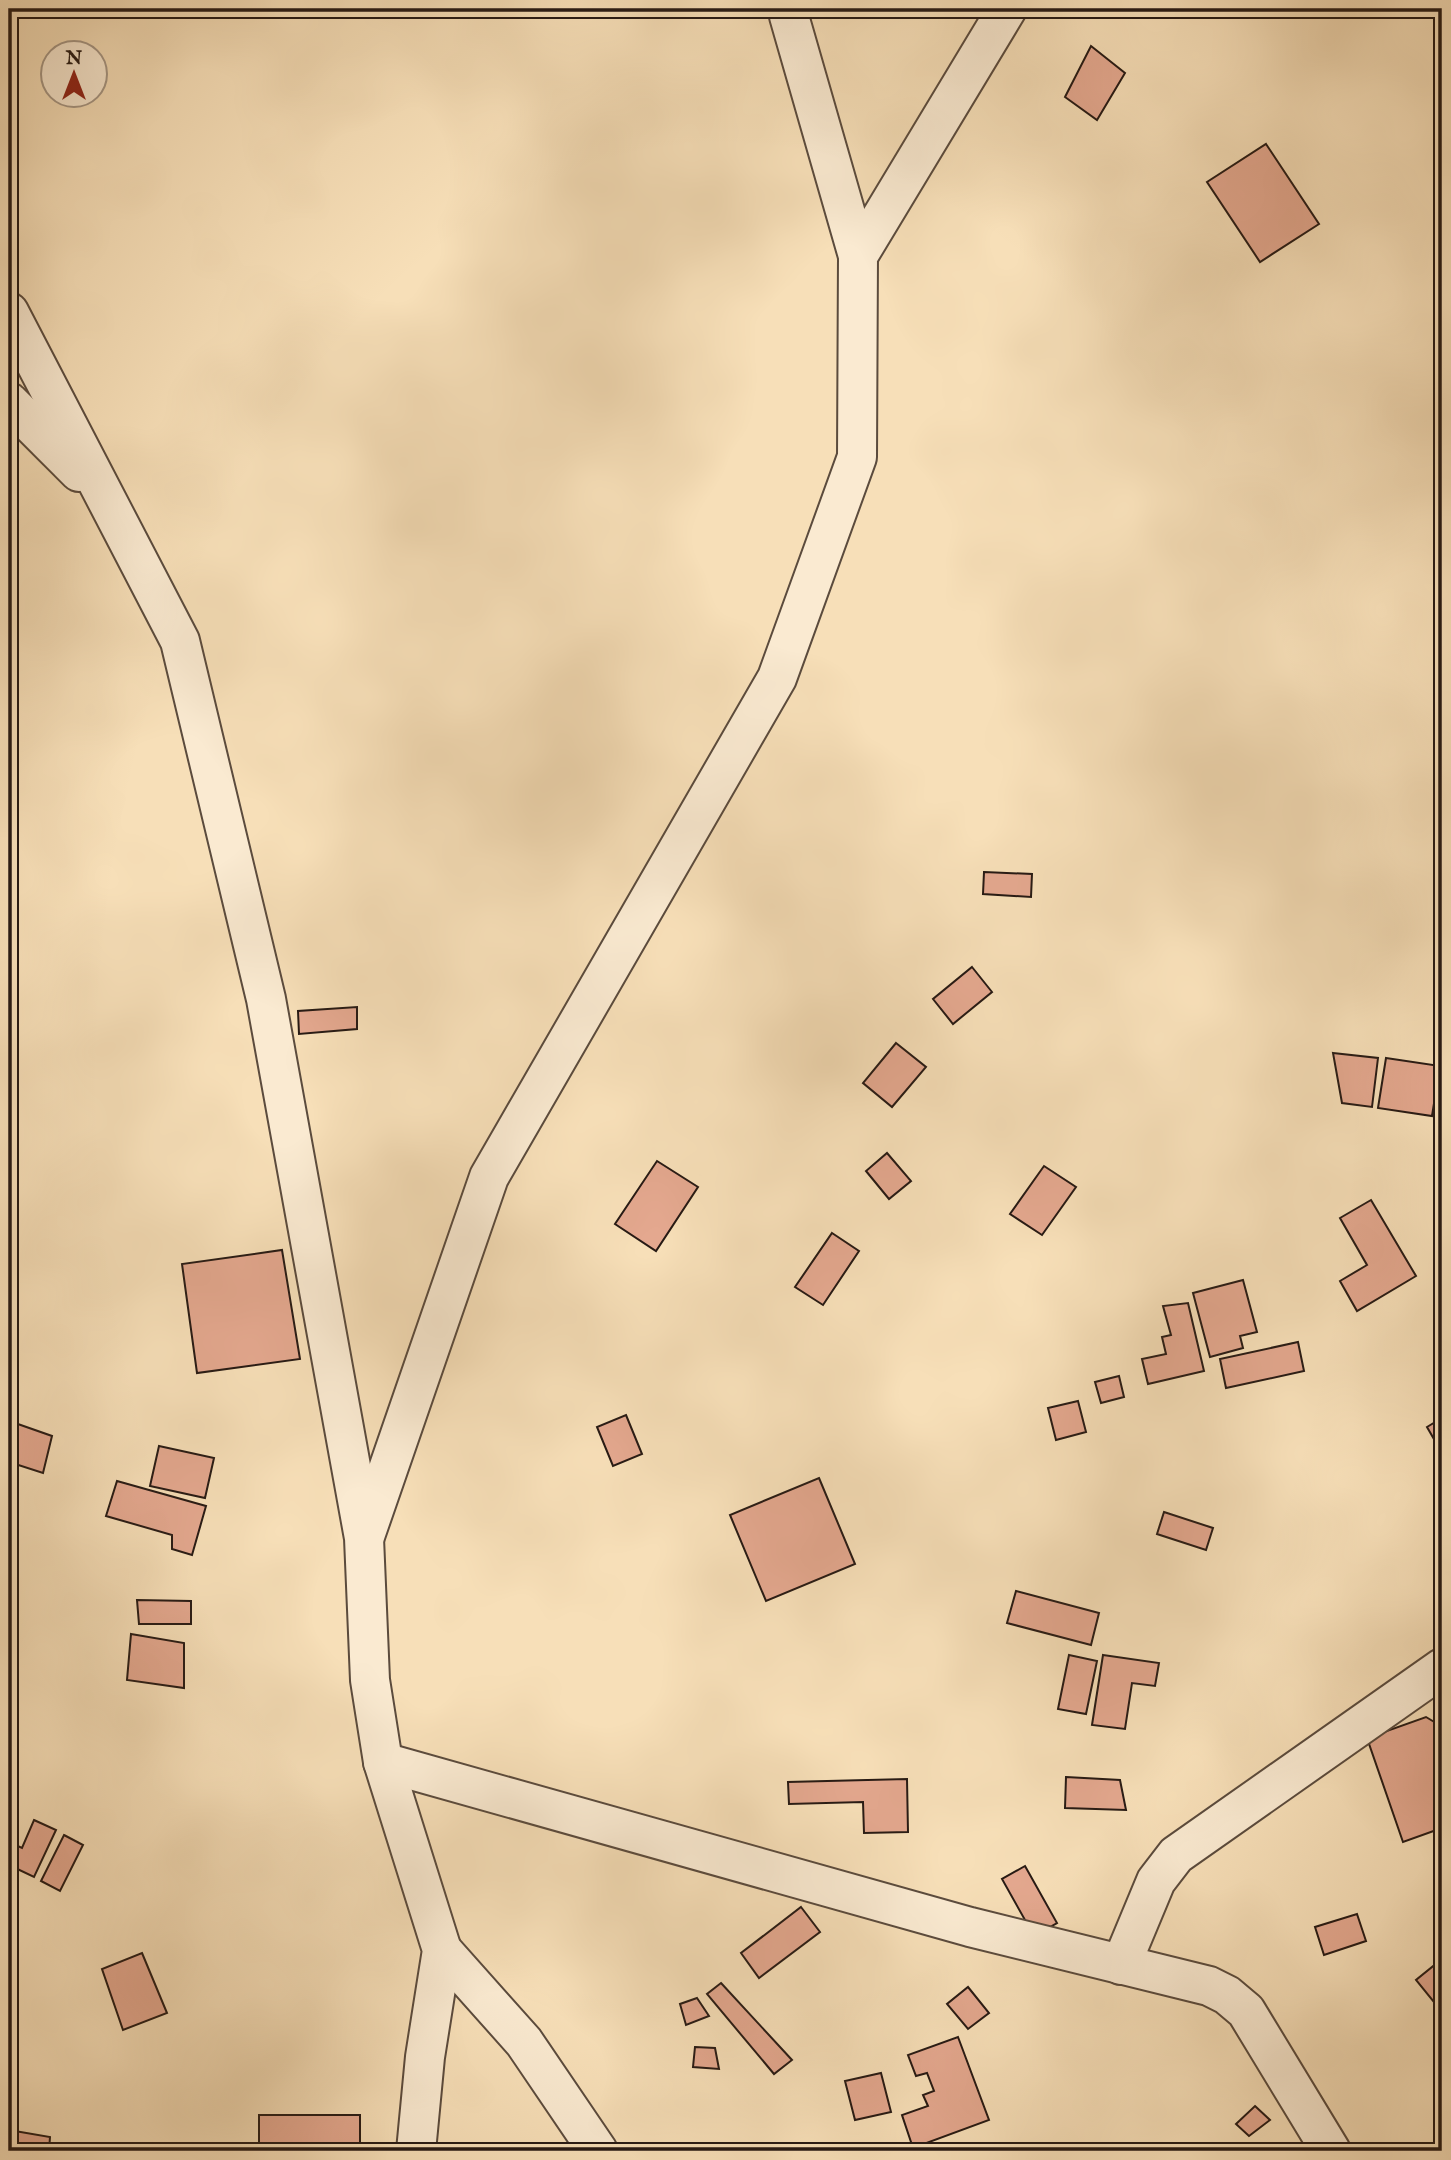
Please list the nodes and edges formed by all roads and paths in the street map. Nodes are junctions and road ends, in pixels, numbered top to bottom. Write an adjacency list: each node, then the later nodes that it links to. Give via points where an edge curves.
1 (790, 9): 3 (street)
2 (1007, 9): 3 (street)
3 (858, 256): 7 (street, via 857,457 777,678 489,1177)
4 (9, 312): 6 (street)
5 (9, 402): 6 (street)
6 (105, 498): 7 (street, via 180,641 266,999)
7 (364, 1538): 9 (street, via 370,1680)
8 (1442, 1668): 11 (street, via 1176,1855 1156,1881)
9 (383, 1762): 10 (street); 11 (street)
10 (442, 1950): 12 (street); 13 (street, via 524,2042)
11 (1121, 1965): 14 (street, via 1209,1986 1246,2011)
12 (416, 2151)
13 (598, 2151)
14 (1331, 2151)

